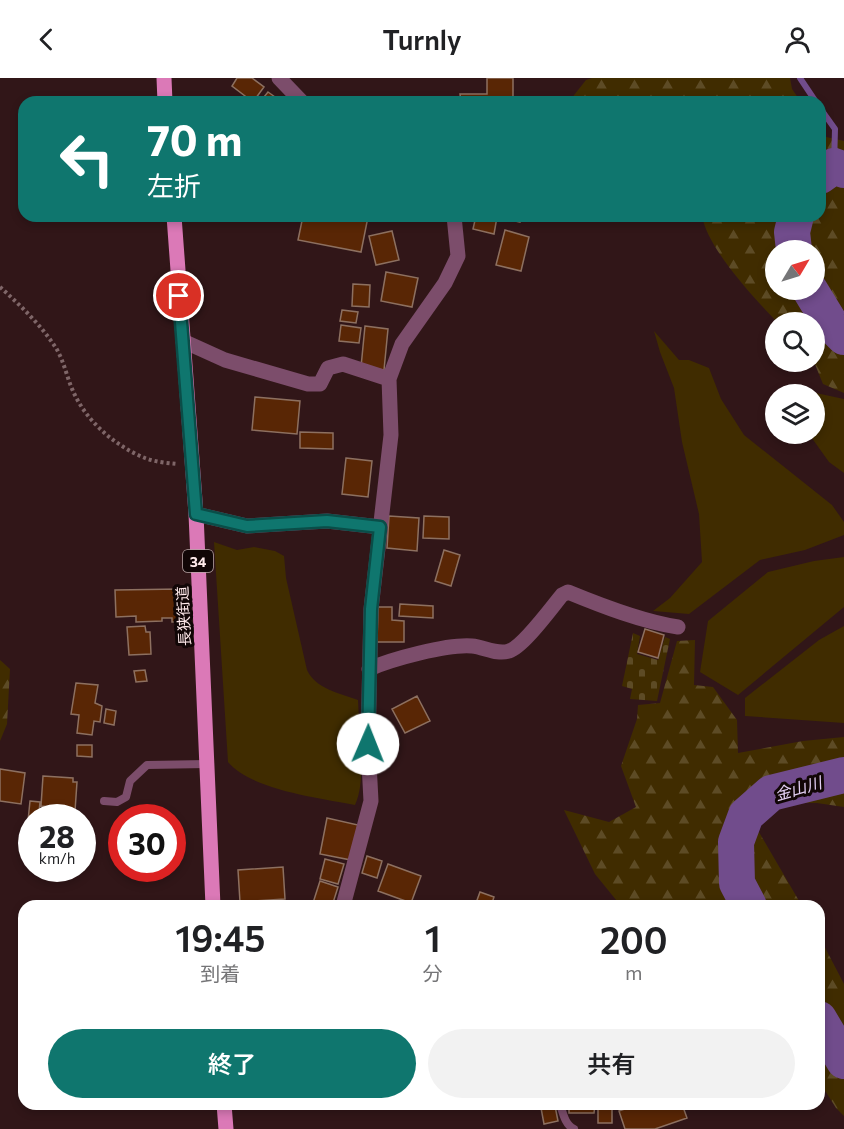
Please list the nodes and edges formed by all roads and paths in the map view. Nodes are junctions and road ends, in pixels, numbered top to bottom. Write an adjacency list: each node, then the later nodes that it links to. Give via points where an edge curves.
1 (164, 78): 3 (main road)
2 (279, 78): 4 (street)
3 (165, 96)
4 (296, 96)
5 (174, 222): 8 (main road, 長狭街道 / 34)
6 (455, 222): 9 (street, via 458,256 446,283 402,344)
7 (0, 287): 10 (path, via 30,315 57,350 73,393 87,416 112,440 147,459)
8 (183, 341): 9 (street, via 225,360 308,384 320,384 328,368 343,364); 10 (main road, 長狭街道 / 34)
9 (389, 379): 12 (street, via 390,435)
10 (193, 467): 11 (main road, 長狭街道 / 34)
11 (196, 514): 12 (street, via 247,526 327,521); 15 (main road, 長狭街道 / 34)
12 (380, 527): 14 (street)
13 (678, 627): 14 (street, via 594,603 568,591 525,640 509,651 453,647 389,660)
14 (369, 669): 18 (street, via 371,801)
15 (207, 764): 16 (lane, via 147,765 130,781 126,798); 17 (main road, 長狭街道 / 34)
16 (104, 801)
17 (213, 900)
18 (345, 900)
19 (224, 1110): 21 (main road)
20 (562, 1110): 22 (lane)
21 (226, 1129)
22 (574, 1129)

